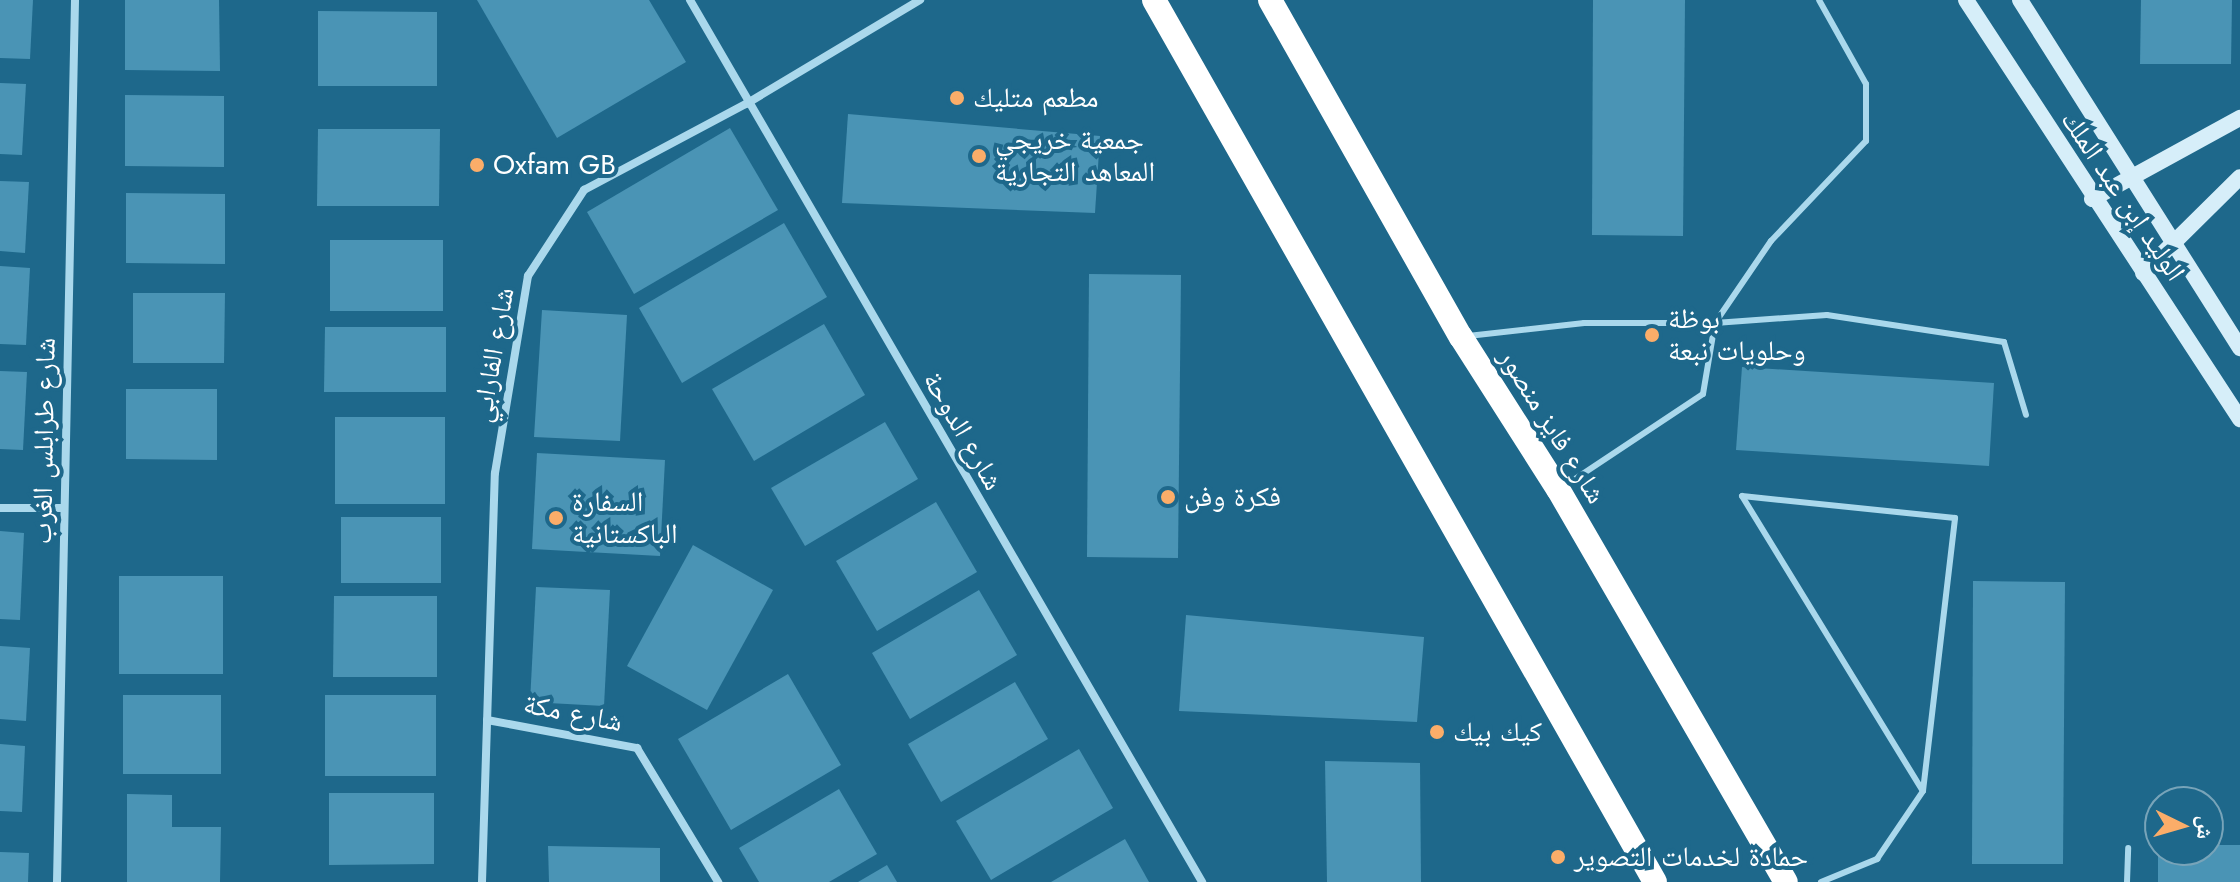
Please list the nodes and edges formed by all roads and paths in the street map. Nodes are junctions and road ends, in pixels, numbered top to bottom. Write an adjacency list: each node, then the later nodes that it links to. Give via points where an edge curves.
1 (75, 0): 23 (street, شارع طرابلس الغرب)
2 (690, 0): 9 (street, شارع الدوحة)
3 (920, 0): 9 (street, شارع الفارابي)
4 (1154, 0): 31 (highway)
5 (1270, 0): 17 (highway, شارع فايز منصور)
6 (1819, 0): 16 (lane, via 1866,84 1866,141 1771,241)
7 (1966, 0): 13 (main road, الوليد إبن عبد الملك)
8 (2020, 0): 11 (main road, الوليد إبن عبد الملك)
9 (746, 104): 24 (street, شارع الفارابي, via 584,190 528,276 495,473); 30 (street, شارع الدوحة)
10 (2240, 118): 11 (main road)
11 (2131, 177): 13 (main road); 14 (main road, الوليد إبن عبد الملك)
12 (2240, 177): 14 (main road)
13 (2092, 199): 15 (main road, الوليد إبن عبد الملك)
14 (2172, 246): 15 (main road); 18 (main road, الوليد إبن عبد الملك)
15 (2143, 273): 20 (main road, الوليد إبن عبد الملك)
16 (1715, 323): 17 (lane, via 1584,323); 19 (lane, via 1827,315 2004,342); 21 (lane, via 1703,394)
17 (1461, 337): 21 (highway, شارع فايز منصور)
18 (2240, 348)
19 (2026, 415)
20 (2240, 419)
21 (1558, 489): 32 (highway, شارع فايز منصور)
22 (0, 508): 23 (street)
23 (64, 508): 27 (street, شارع طرابلس الغرب)
24 (487, 720): 28 (street, شارع الفارابي); 29 (street, شارع مكة, via 637,748)
25 (1923, 791): 25 (lane, via 1955,518 1742,496 1914,778); 33 (lane, via 1877,859)
26 (2128, 848): 34 (lane)
27 (57, 882)
28 (482, 882)
29 (718, 882)
30 (1202, 882)
31 (1655, 882)
32 (1786, 882)
33 (1821, 882)
34 (2127, 882)

